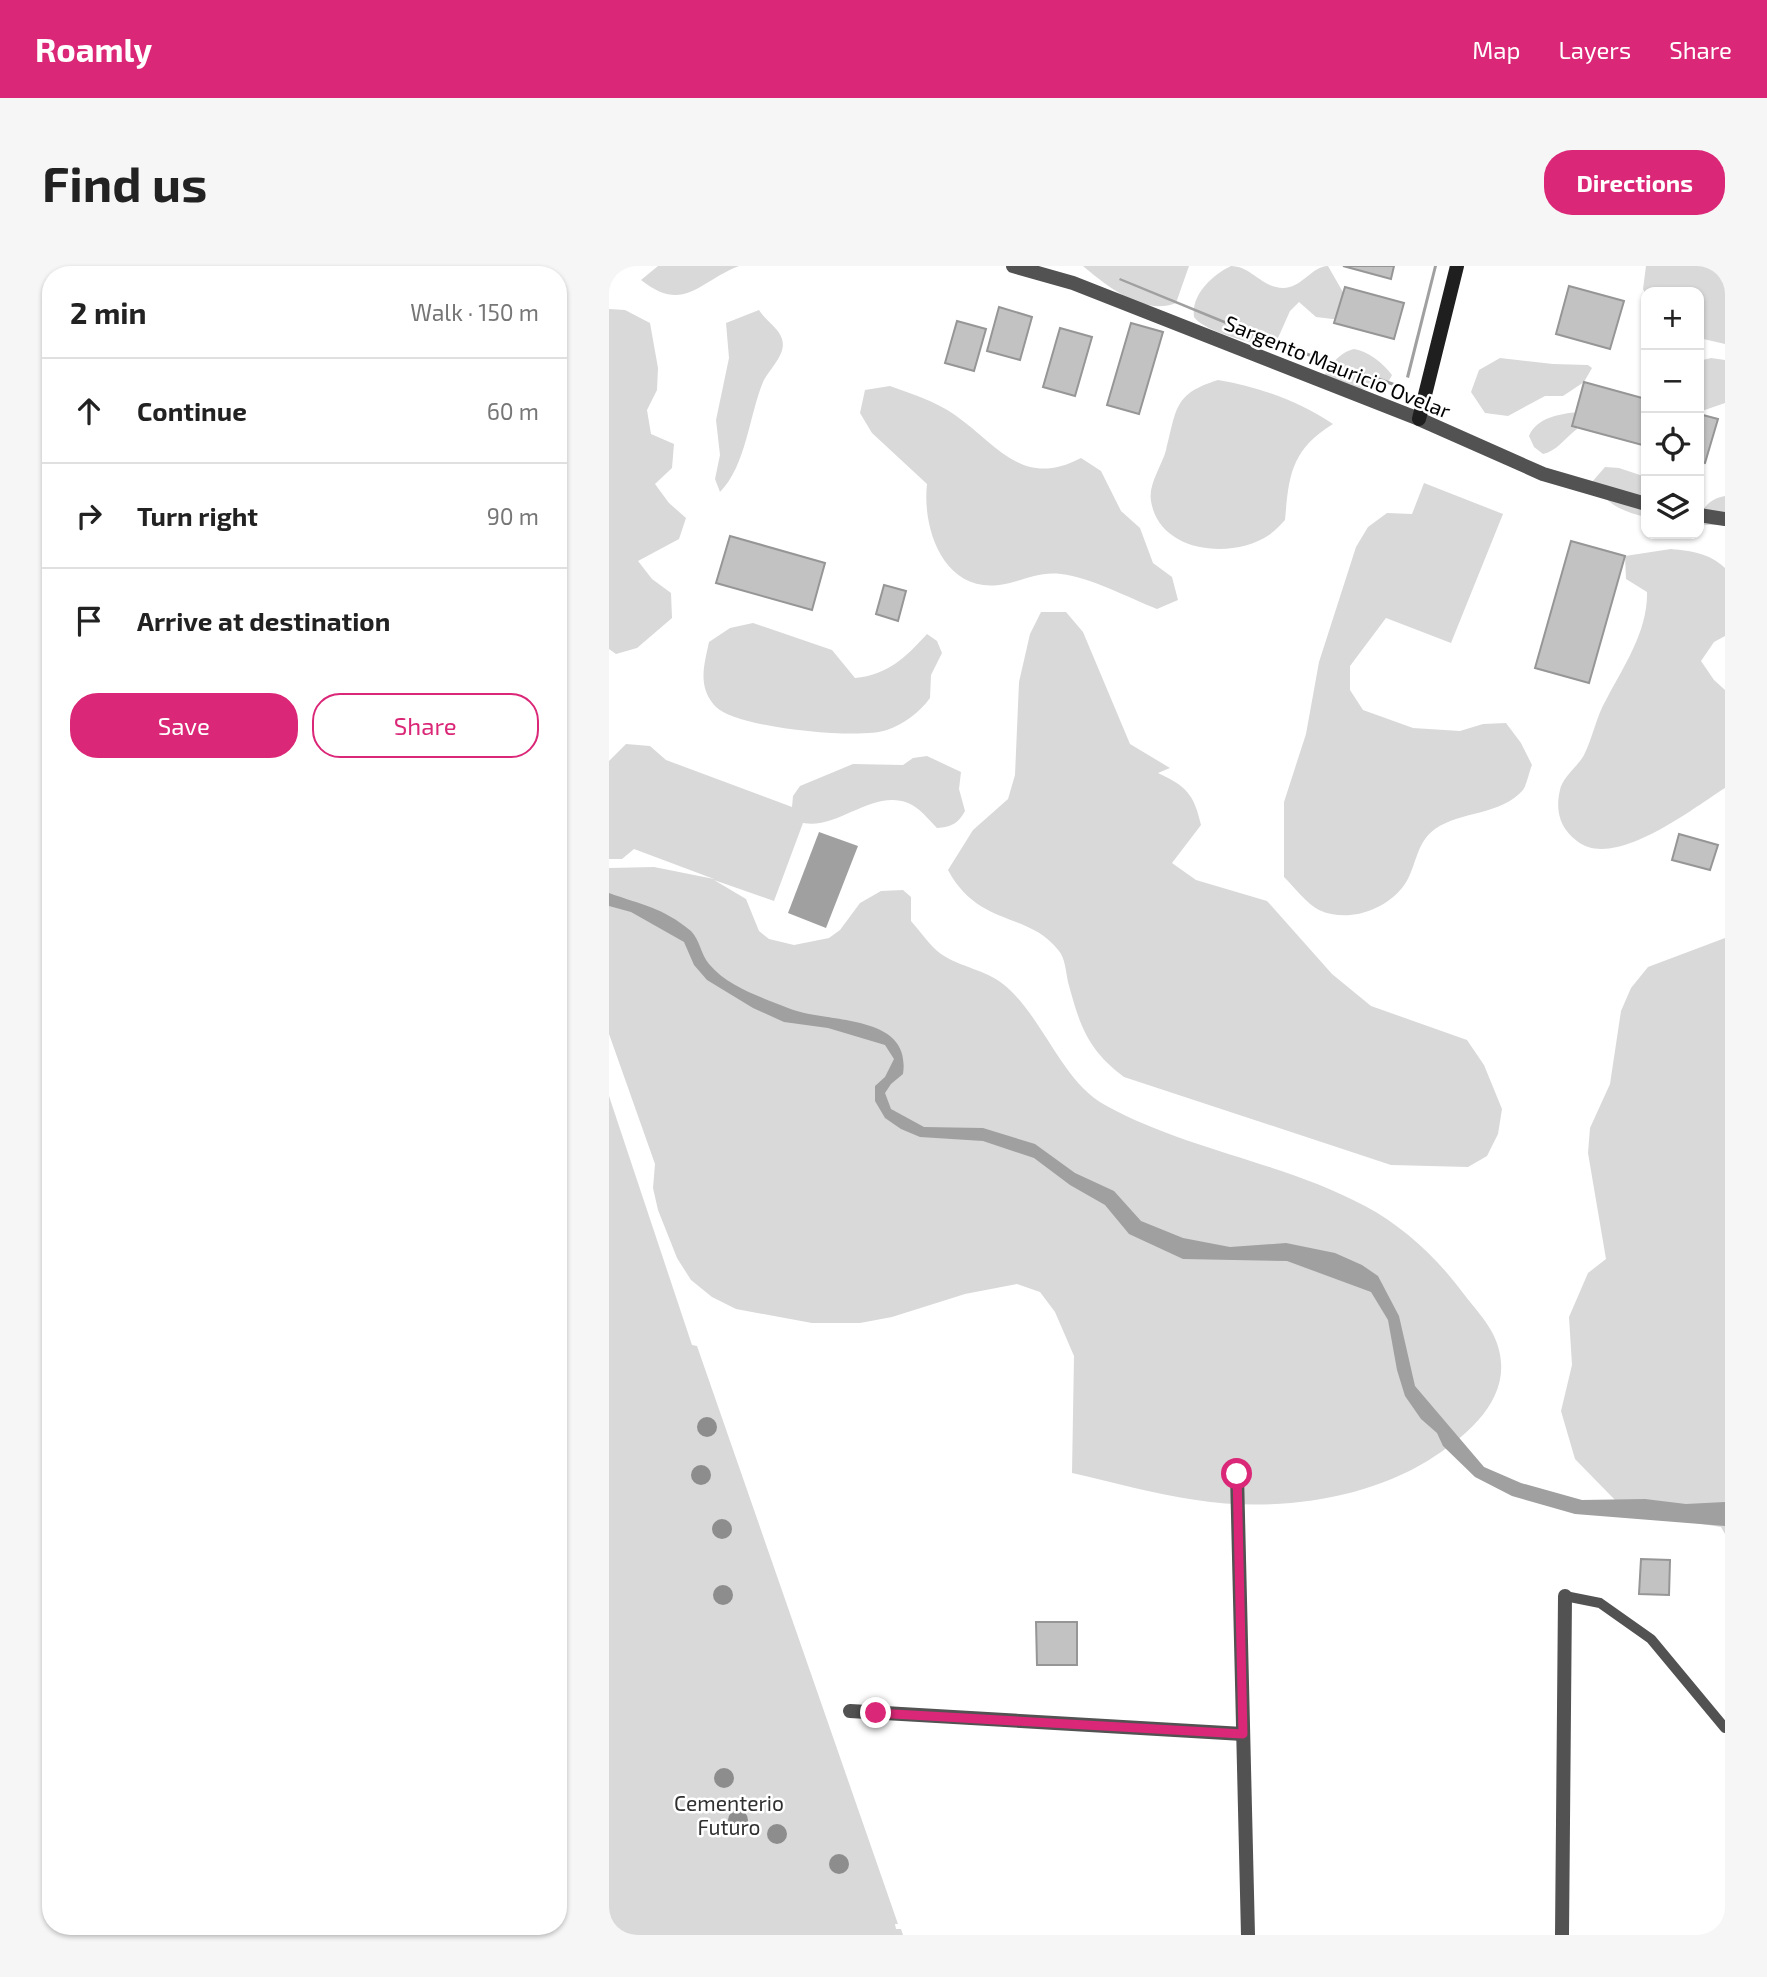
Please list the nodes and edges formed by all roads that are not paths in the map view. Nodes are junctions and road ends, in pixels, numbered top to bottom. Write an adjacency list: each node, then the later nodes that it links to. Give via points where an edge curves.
1 (1013, 266): 3 (street, Sargento Mauricio Ovelar, via 1073,283)
2 (1457, 266): 3 (street)
3 (1419, 419): 4 (street, Sargento Mauricio Ovelar, via 1543,474)
4 (1641, 503)
5 (1704, 516): 6 (street)
6 (1725, 519)
7 (1237, 1474): 11 (street)
8 (1565, 1596): 10 (lane, via 1600,1603 1651,1639); 13 (street)
9 (850, 1711): 11 (street)
10 (1725, 1728)
11 (1243, 1734): 12 (street)
12 (1248, 1935)
13 (1562, 1935)

